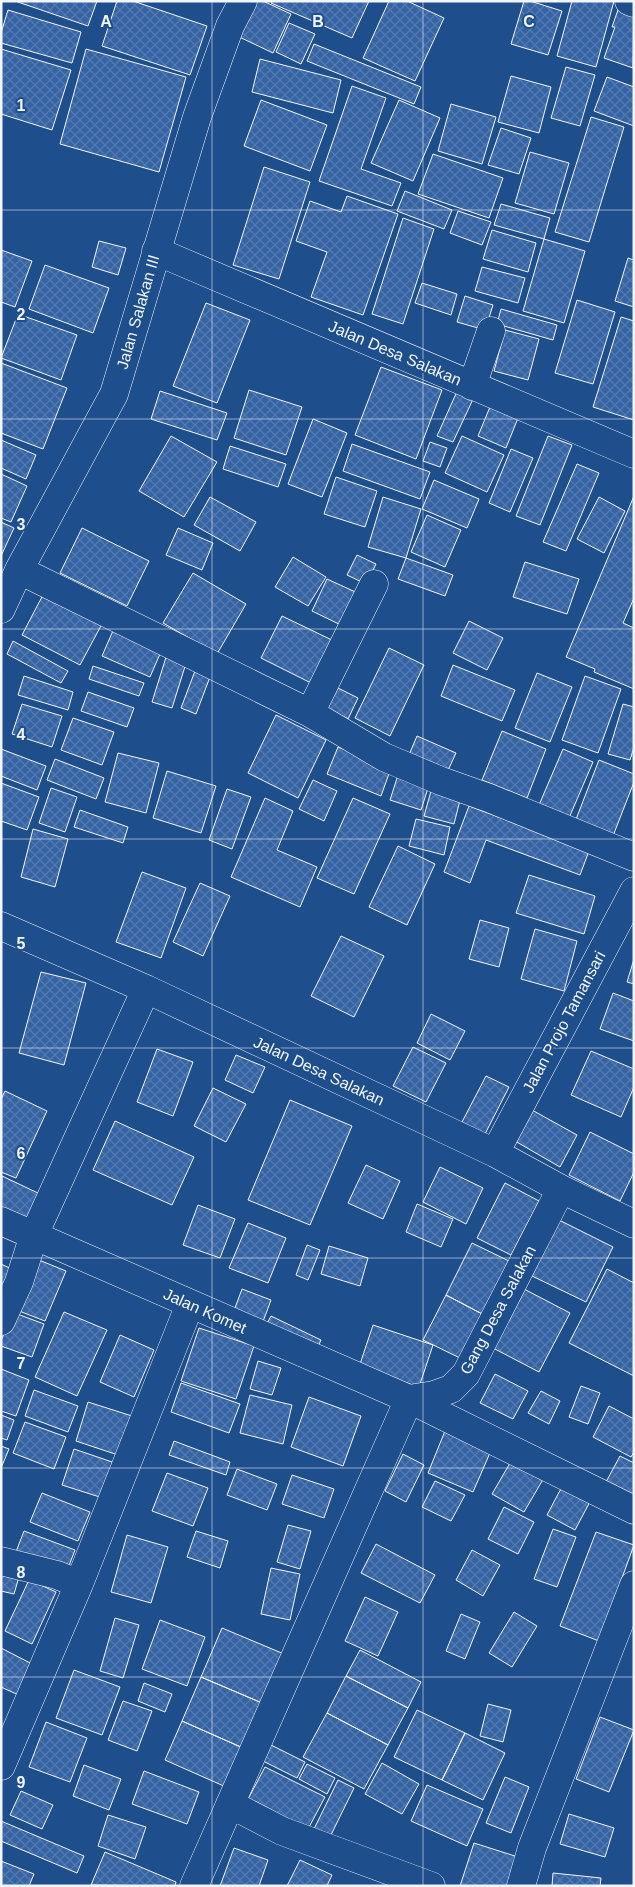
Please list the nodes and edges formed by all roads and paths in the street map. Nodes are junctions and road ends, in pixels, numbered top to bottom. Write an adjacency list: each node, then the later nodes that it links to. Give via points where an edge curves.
1 (243, 1): 4 (street, Jalan Salakan III, via 230,26 197,117)
2 (630, 1): 3 (street)
3 (634, 3)
4 (156, 251): 6 (street, Jalan Desa Salakan); 8 (street, Jalan Salakan III, via 114,394)
5 (491, 331): 6 (street)
6 (472, 386): 7 (street, Jalan Desa Salakan)
7 (633, 450)
8 (19, 570): 10 (street, Jalan Salakan III); 11 (street)
9 (374, 584): 11 (street)
10 (1, 610)
11 (310, 713): 12 (street, via 384,756)
12 (634, 858)
13 (634, 891): 16 (street, Jalan Projo Tamansari)
14 (1, 926): 15 (street, Jalan Desa Salakan)
15 (146, 990): 16 (street, Jalan Desa Salakan); 20 (street)
16 (495, 1153): 17 (street, Jalan Desa Salakan)
17 (561, 1190): 19 (street, Jalan Desa Salakan); 23 (street, Gang Desa Salakan, via 466,1374 451,1389)
18 (1, 1221): 20 (street, Jalan Komet)
19 (634, 1224)
20 (34, 1235): 21 (street, Jalan Komet); 22 (street, via 19,1282)
21 (190, 1304): 23 (street, Jalan Komet); 26 (street)
22 (1, 1321)
23 (409, 1399): 24 (street, Jalan Komet); 29 (street)
24 (634, 1510)
25 (1, 1560): 26 (street, via 57,1574)
26 (79, 1584): 28 (street)
27 (634, 1585): 32 (street, via 532,1848)
28 (1, 1766)
29 (230, 1804): 30 (street); 31 (street, via 282,1831)
30 (194, 1886)
31 (431, 1886)
32 (521, 1886)

